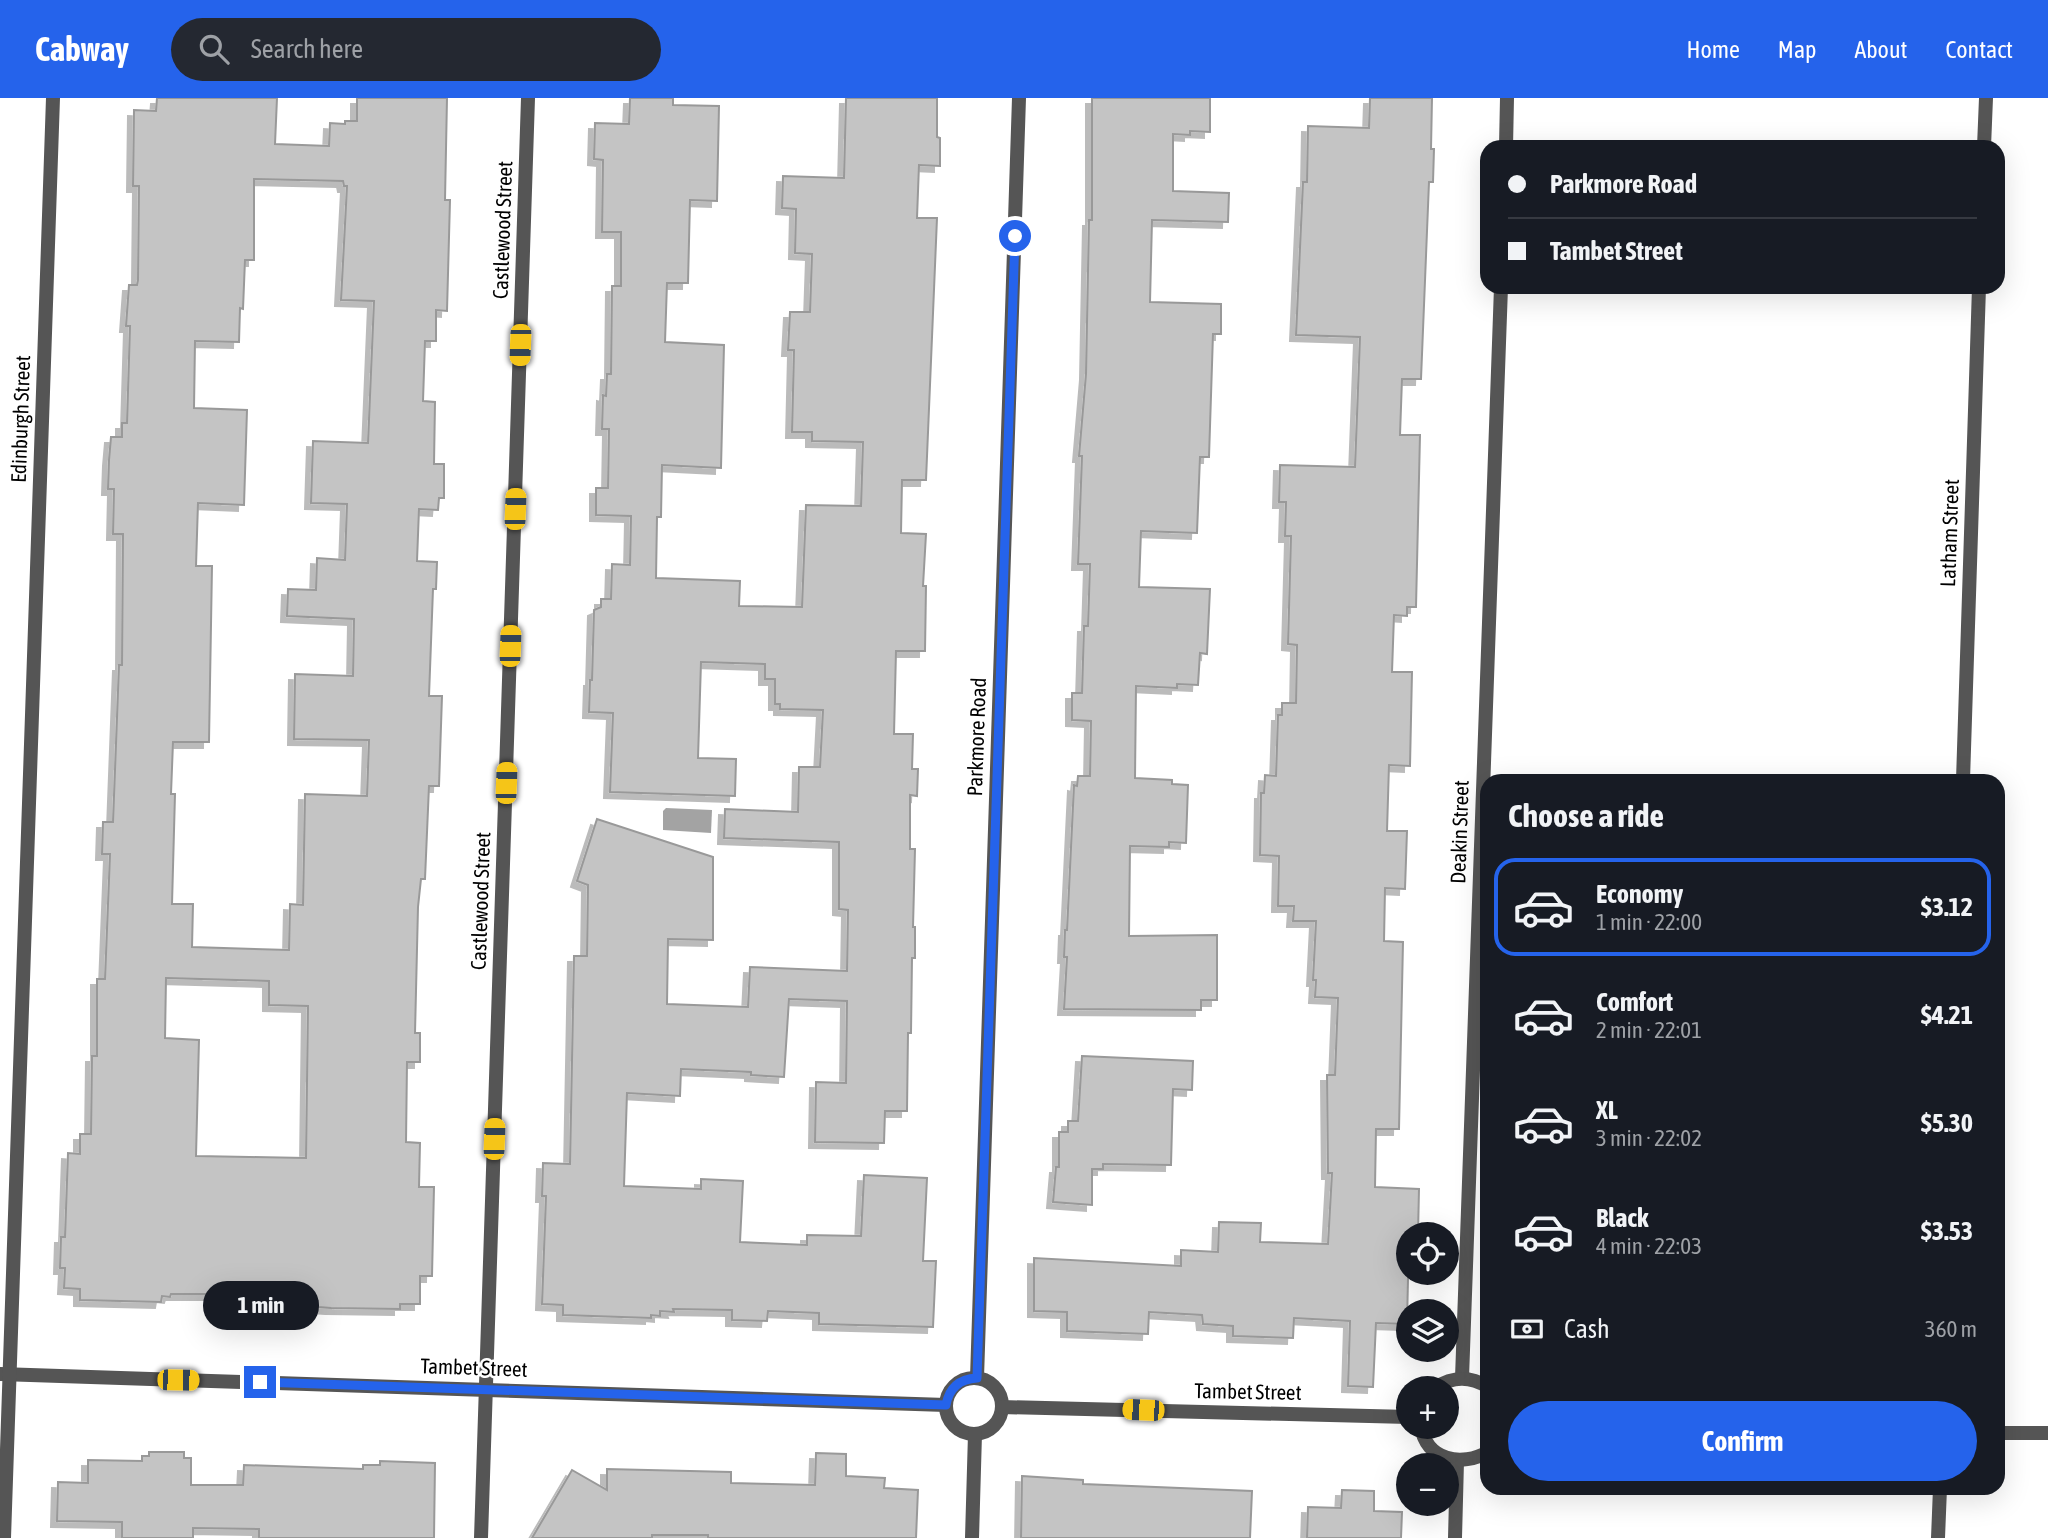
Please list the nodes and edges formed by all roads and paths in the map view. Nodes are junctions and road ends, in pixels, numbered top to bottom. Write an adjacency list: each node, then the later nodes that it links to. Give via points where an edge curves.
1 (53, 98): 13 (street, Edinburgh Street)
2 (528, 98): 18 (street, Castlewood Street)
3 (1019, 98): 14 (street, Parkmore Road)
4 (1507, 98): 6 (street)
5 (1986, 98): 7 (street)
6 (1506, 140)
7 (1984, 140)
8 (1501, 294): 10 (street, Deakin Street)
9 (1979, 294): 11 (street, Latham Street)
10 (1484, 774)
11 (1963, 774)
12 (1480, 874): 15 (street, Deakin Street)
13 (5, 1374): 18 (street, Tambet Street); 31 (street, Edinburgh Street)
14 (977, 1378): 19 (street, via 952,1388); 20 (street, via 998,1390)
15 (1462, 1378): 16 (street); 17 (street)
16 (1459, 1379)
17 (1480, 1382)
18 (485, 1389): 19 (street, Tambet Street); 32 (street, Castlewood Street)
19 (946, 1405): 24 (street, via 951,1423)
20 (1002, 1407): 21 (street, Tambet Street); 24 (street, via 997,1423)
21 (1396, 1417)
22 (2005, 1433): 23 (street)
23 (2048, 1433)
24 (975, 1434): 33 (street)
25 (1425, 1439): 26 (street)
26 (1438, 1453)
27 (1480, 1456): 28 (street)
28 (1459, 1461)
29 (1940, 1495): 35 (street)
30 (1456, 1516): 34 (street)
31 (5, 1538)
32 (481, 1538)
33 (972, 1538)
34 (1455, 1538)
35 (1938, 1538)

